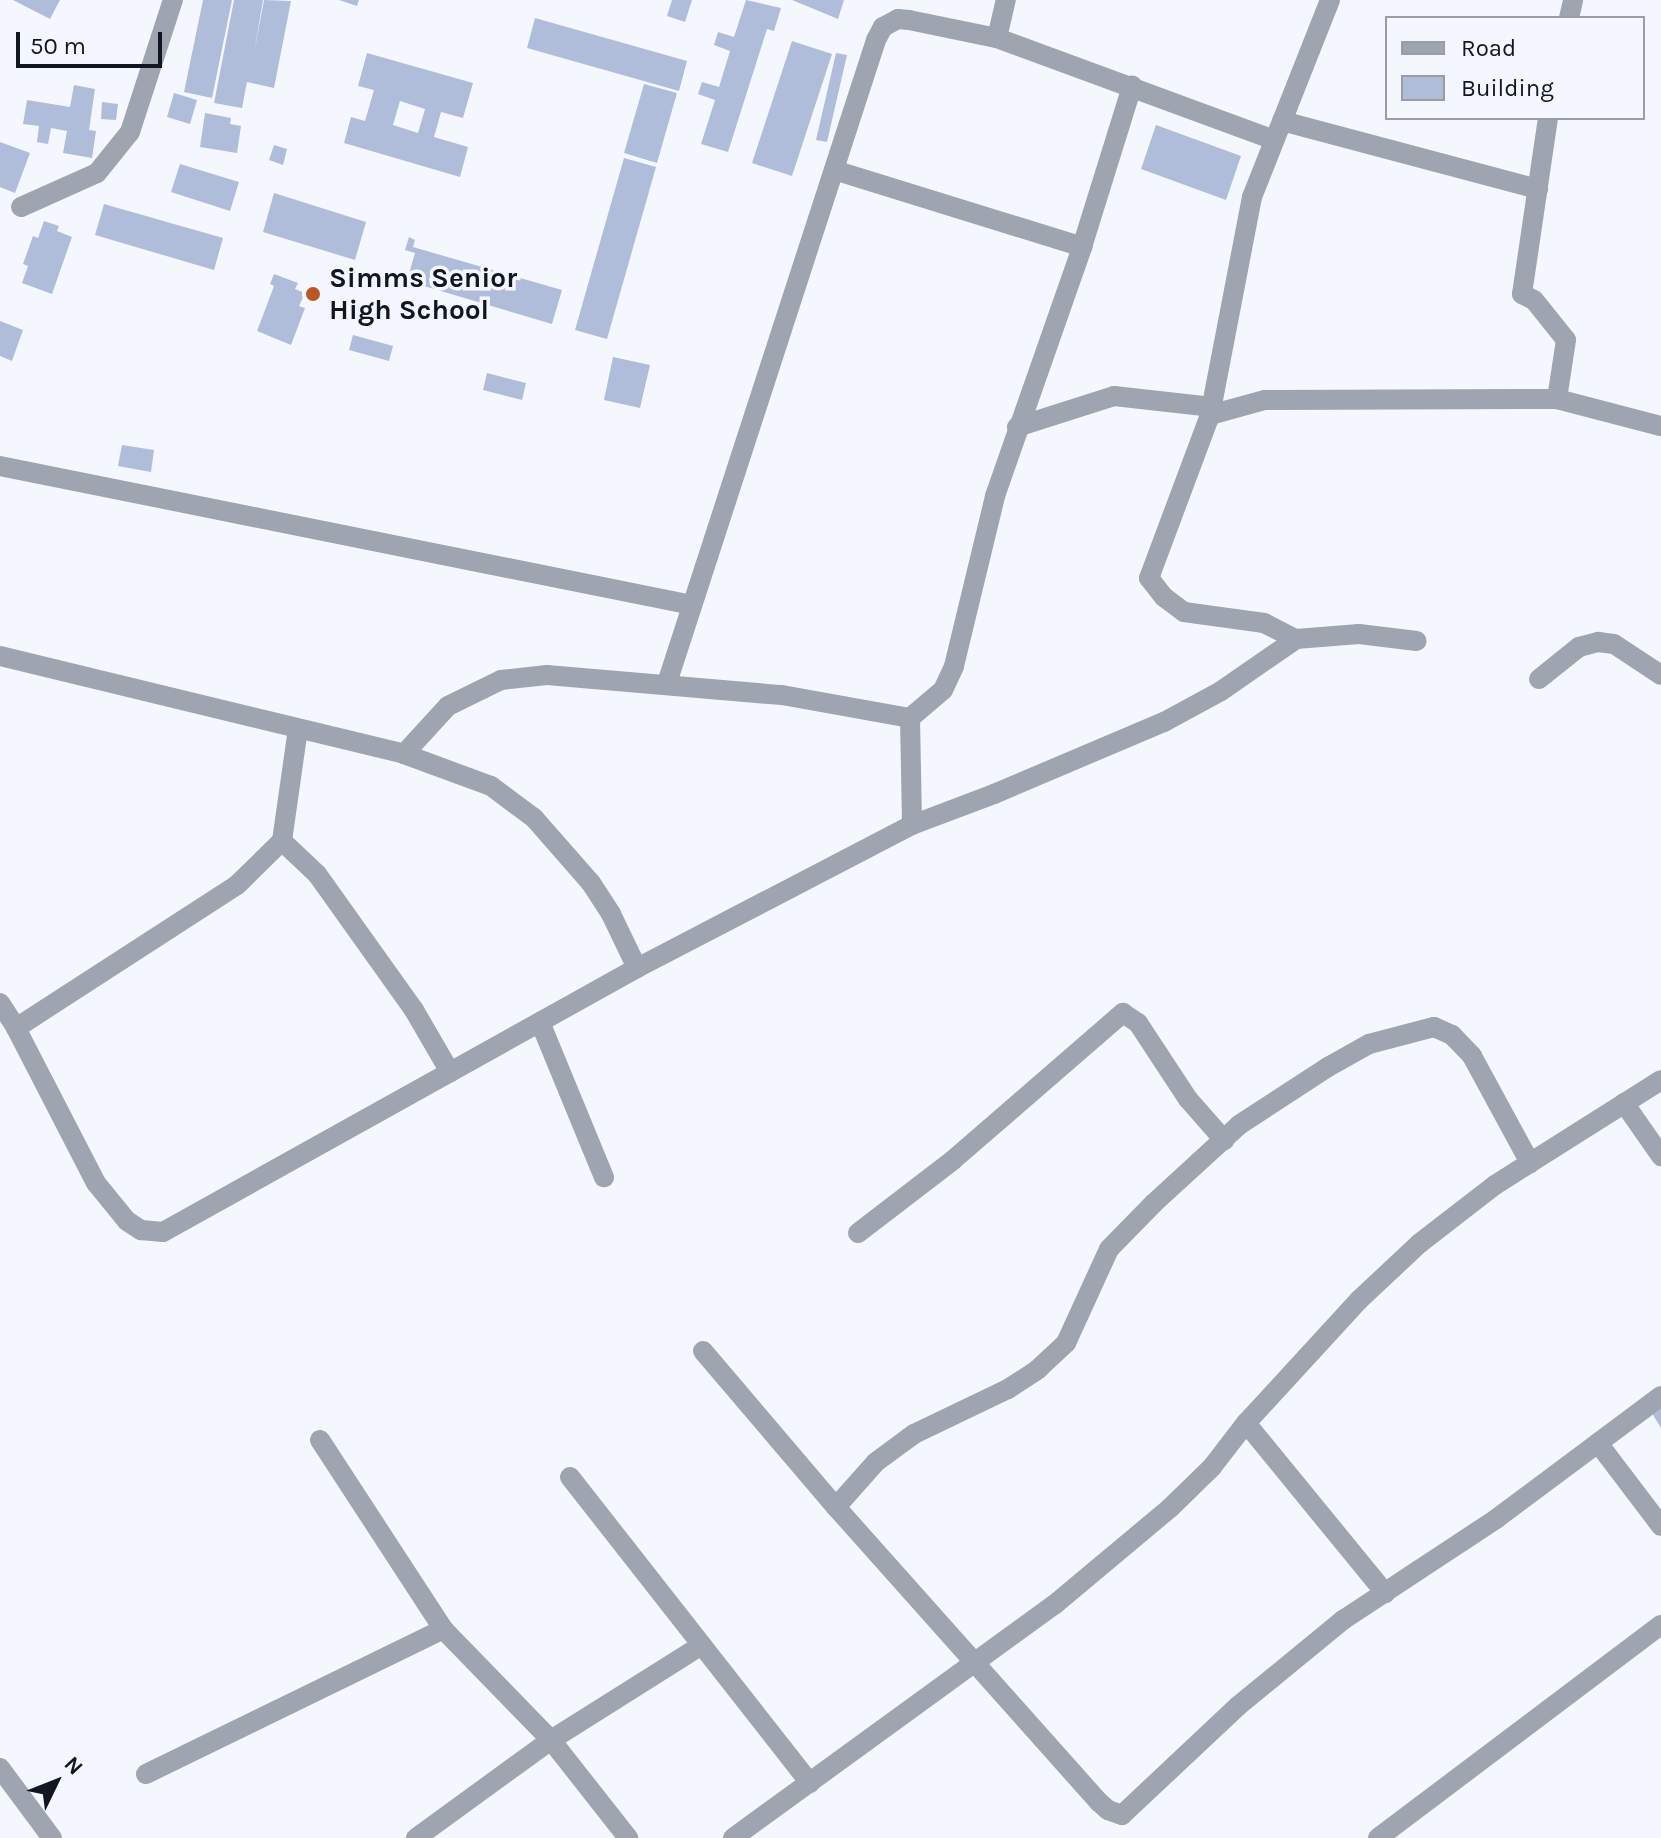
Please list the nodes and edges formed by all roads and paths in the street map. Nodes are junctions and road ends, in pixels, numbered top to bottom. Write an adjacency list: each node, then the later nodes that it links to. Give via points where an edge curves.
1 (173, 0): 10 (street, via 130,132 97,173)
2 (1006, 0): 4 (street)
3 (1330, 0): 7 (street)
4 (997, 38): 5 (street); 8 (street, via 909,20 883,27)
5 (1132, 86): 7 (street); 11 (street)
6 (1548, 120): 9 (street)
7 (1278, 131): 9 (street); 13 (street, via 1252,197)
8 (834, 170): 11 (street); 17 (street)
9 (1538, 189): 12 (street, via 1522,294 1534,300 1566,340)
10 (21, 207)
11 (1082, 247): 15 (street)
12 (1557, 399): 13 (street, via 1265,400); 14 (street)
13 (1211, 411): 15 (street, via 1114,396); 18 (street, via 1149,578 1184,612 1264,623)
14 (1661, 426)
15 (1017, 427): 24 (street, via 954,666 943,690)
16 (0, 466): 17 (street)
17 (692, 605): 23 (street)
18 (1296, 639): 19 (street, via 1359,634); 27 (street, via 1221,691 1164,722)
19 (1417, 641)
20 (0, 656): 25 (street)
21 (1661, 675): 22 (street, via 1614,644 1598,642 1579,647)
22 (1539, 679)
23 (667, 683): 24 (street, via 782,695); 26 (street, via 547,675 501,680 448,706)
24 (910, 718): 27 (street)
25 (298, 729): 26 (street); 28 (street)
26 (404, 754): 29 (street, via 491,786 534,818 591,883)
27 (912, 825): 29 (street)
28 (282, 841): 32 (street, via 237,885); 33 (street, via 317,874 414,1010)
29 (637, 968): 31 (street)
30 (0, 1003): 32 (street)
31 (540, 1022): 33 (street); 39 (street)
32 (16, 1028): 33 (street, via 96,1183 141,1230 163,1232)
33 (450, 1072)
34 (1661, 1080): 35 (street)
35 (1624, 1103): 37 (street); 38 (street)
36 (1224, 1140): 38 (street, via 1369,1044 1434,1027 1452,1035 1472,1056); 40 (street, via 1188,1099 1138,1023 1123,1013 953,1160); 47 (street, via 1109,1249 1066,1343 1008,1389 914,1434 876,1462)
37 (1661, 1156)
38 (1530, 1163): 43 (street, via 1420,1243 1359,1300)
39 (604, 1177)
40 (858, 1233)
41 (703, 1351): 47 (street)
42 (1661, 1396): 45 (street)
43 (1246, 1423): 49 (street); 53 (street, via 1170,1508 1054,1605)
44 (320, 1440): 51 (street)
45 (1598, 1443): 48 (street); 49 (street)
46 (570, 1477): 52 (street)
47 (836, 1507): 53 (street)
48 (1661, 1526)
49 (1385, 1593): 53 (street, via 1343,1620 1238,1706 1122,1815 1099,1802)
50 (1661, 1625): 63 (street)
51 (443, 1629): 54 (street); 56 (street)
52 (702, 1645): 54 (street); 57 (street)
53 (976, 1661): 57 (street)
54 (551, 1740): 60 (street); 61 (street)
55 (0, 1768): 59 (street)
56 (146, 1774)
57 (810, 1783): 58 (street)
58 (753, 1831): 62 (street)
59 (52, 1838)
60 (416, 1838)
61 (628, 1838)
62 (733, 1838)
63 (1378, 1838)

